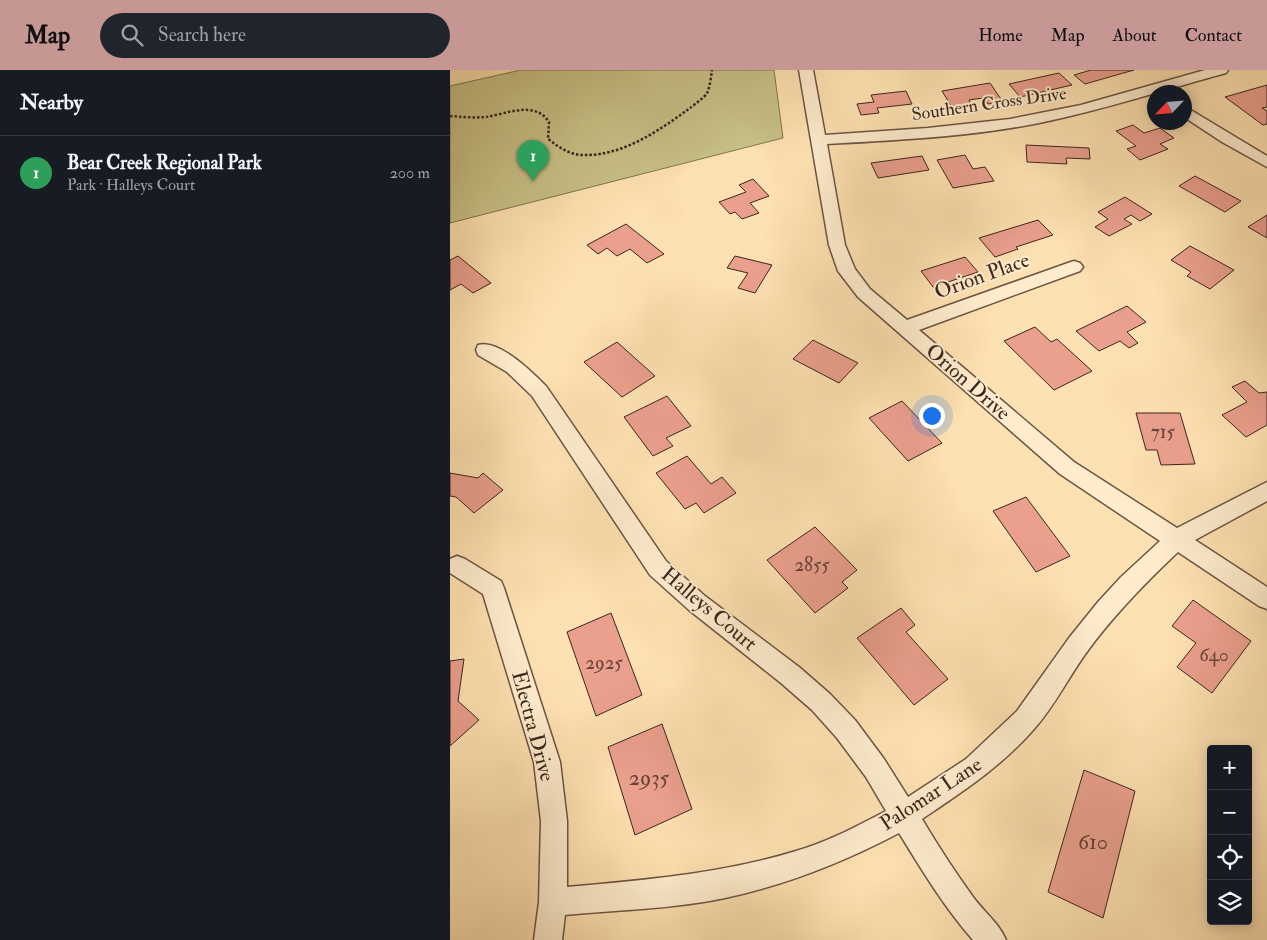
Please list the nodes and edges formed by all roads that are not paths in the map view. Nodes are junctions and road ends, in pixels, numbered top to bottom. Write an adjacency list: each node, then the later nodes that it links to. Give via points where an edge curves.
1 (806, 70): 6 (street, Orion Drive)
2 (1221, 70): 3 (street, Southern Cross Drive)
3 (1177, 85)
4 (1147, 94): 6 (street, Southern Cross Drive, via 1004,124 926,134)
5 (1192, 115): 7 (street)
6 (818, 140): 9 (street, Orion Drive, via 832,226 841,259 864,293)
7 (1267, 162)
8 (1074, 267): 9 (street, Orion Place)
9 (905, 328): 12 (street, Orion Drive, via 1067,468)
10 (485, 350): 15 (street, Halleys Court, via 514,367 539,391 658,568 822,702 869,760)
11 (1267, 491): 12 (street, Palomar Lane)
12 (1177, 539): 14 (street, Orion Drive); 15 (street, Palomar Lane, via 1106,610 1026,720 975,768)
13 (456, 566): 16 (street, Electra Drive, via 493,588 547,762 554,820)
14 (1267, 599)
15 (905, 815): 16 (street, Palomar Lane, via 831,852 733,882 667,892); 18 (street, Halleys Court, via 950,889)
16 (553, 902): 17 (street, Electra Drive)
17 (548, 940)
18 (992, 940)

